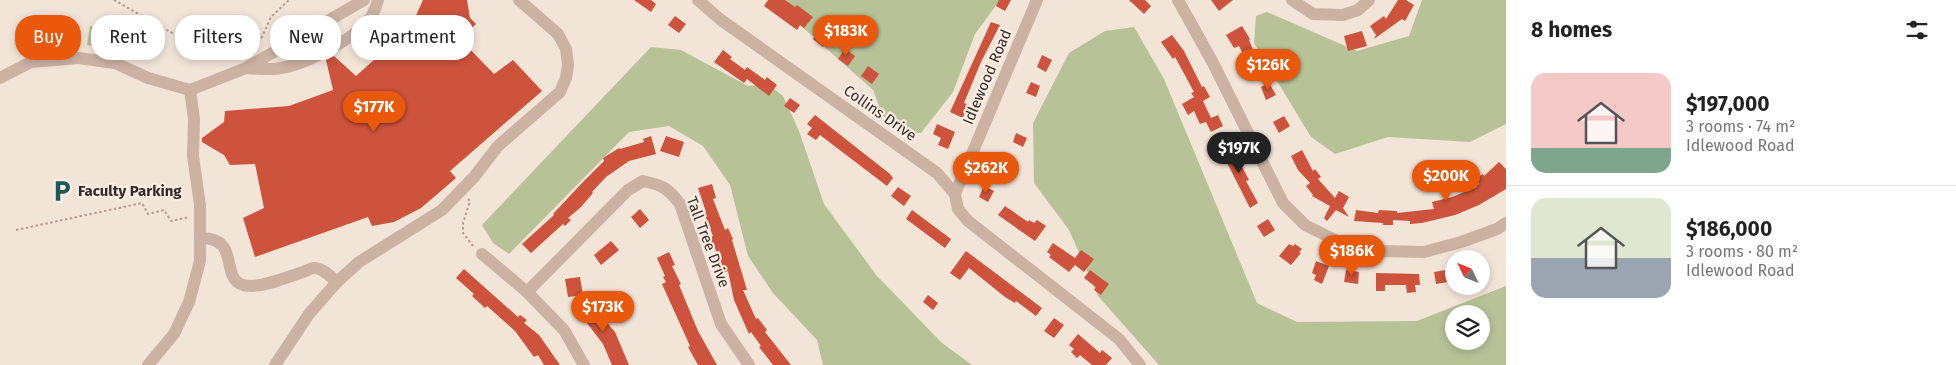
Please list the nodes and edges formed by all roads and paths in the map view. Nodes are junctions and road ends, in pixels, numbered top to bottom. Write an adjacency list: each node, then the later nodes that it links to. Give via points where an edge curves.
1 (114, 0): 11 (path, via 204,51 239,53)
2 (289, 0): 11 (path, via 271,17)
3 (364, 0): 11 (street)
4 (378, 0): 11 (street, via 370,19 359,30 298,65 279,69)
5 (518, 0): 14 (street, via 558,34 566,49 566,78 560,92 498,146)
6 (698, 0): 15 (street, Collins Drive, via 721,20 937,173)
7 (1037, 0): 15 (street, Idlewood Road)
8 (1178, 0): 17 (street, via 1283,203 1305,225 1341,243 1382,251 1424,252 1461,242)
9 (1292, 0): 10 (street, via 1313,14 1342,15 1358,10)
10 (1369, 0)
11 (248, 63): 13 (street)
12 (0, 78): 13 (street, via 31,62 78,58 115,63 148,78)
13 (190, 90): 16 (street)
14 (461, 192): 20 (path, via 470,201 462,233); 21 (street, via 442,210 359,262)
15 (955, 194): 27 (street, Collins Drive, via 958,209 968,221 1119,339)
16 (200, 215): 18 (path, via 171,221 164,210 148,214 142,203); 19 (street)
17 (1506, 223)
18 (16, 230)
19 (200, 238): 21 (street, via 208,238 225,247 231,274 249,286 314,268 326,272); 23 (street, via 200,261 189,302 174,334)
20 (482, 254): 22 (street)
21 (337, 282): 24 (street, via 309,314)
22 (527, 292): 25 (street, via 564,330); 26 (street, Tall Tree Drive, via 628,190 643,181 659,185 670,191 680,204 721,324)
23 (148, 365)
24 (274, 365)
25 (584, 365)
26 (749, 365)
27 (1140, 365)

